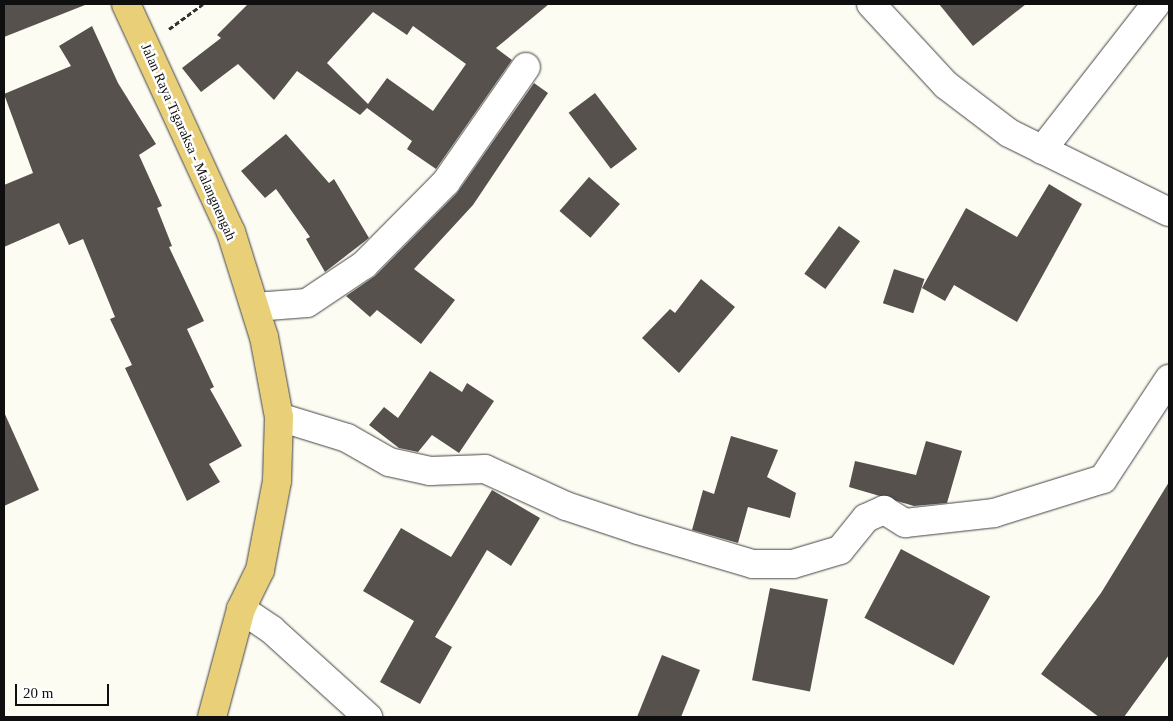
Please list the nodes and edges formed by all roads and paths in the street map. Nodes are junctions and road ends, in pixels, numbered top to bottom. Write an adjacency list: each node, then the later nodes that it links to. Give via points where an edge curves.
1 (126, 4): 5 (main road, Jalan Raya Tigaraksa - Malangnengah)
2 (203, 4): 5 (path)
3 (871, 4): 7 (street, via 946,85 1009,133)
4 (1156, 4): 7 (street)
5 (145, 47): 9 (main road, Jalan Raya Tigaraksa - Malangnengah, via 231,232)
6 (526, 67): 9 (street, via 446,182 364,265 308,303)
7 (1042, 150): 8 (street)
8 (1169, 212)
9 (255, 307): 11 (main road, Jalan Raya Tigaraksa - Malangnengah)
10 (1169, 378): 11 (street, via 1103,479 994,513 905,523 884,510 866,518 840,550 793,564 753,564 638,530 566,506 485,469 430,470 389,462 347,438)
11 (280, 417): 12 (main road, Jalan Raya Tigaraksa - Malangnengah, via 276,481 260,570)
12 (241, 609): 13 (main road, Jalan Raya Tigaraksa - Malangnengah); 14 (street, via 272,630)
13 (212, 717)
14 (368, 717)

